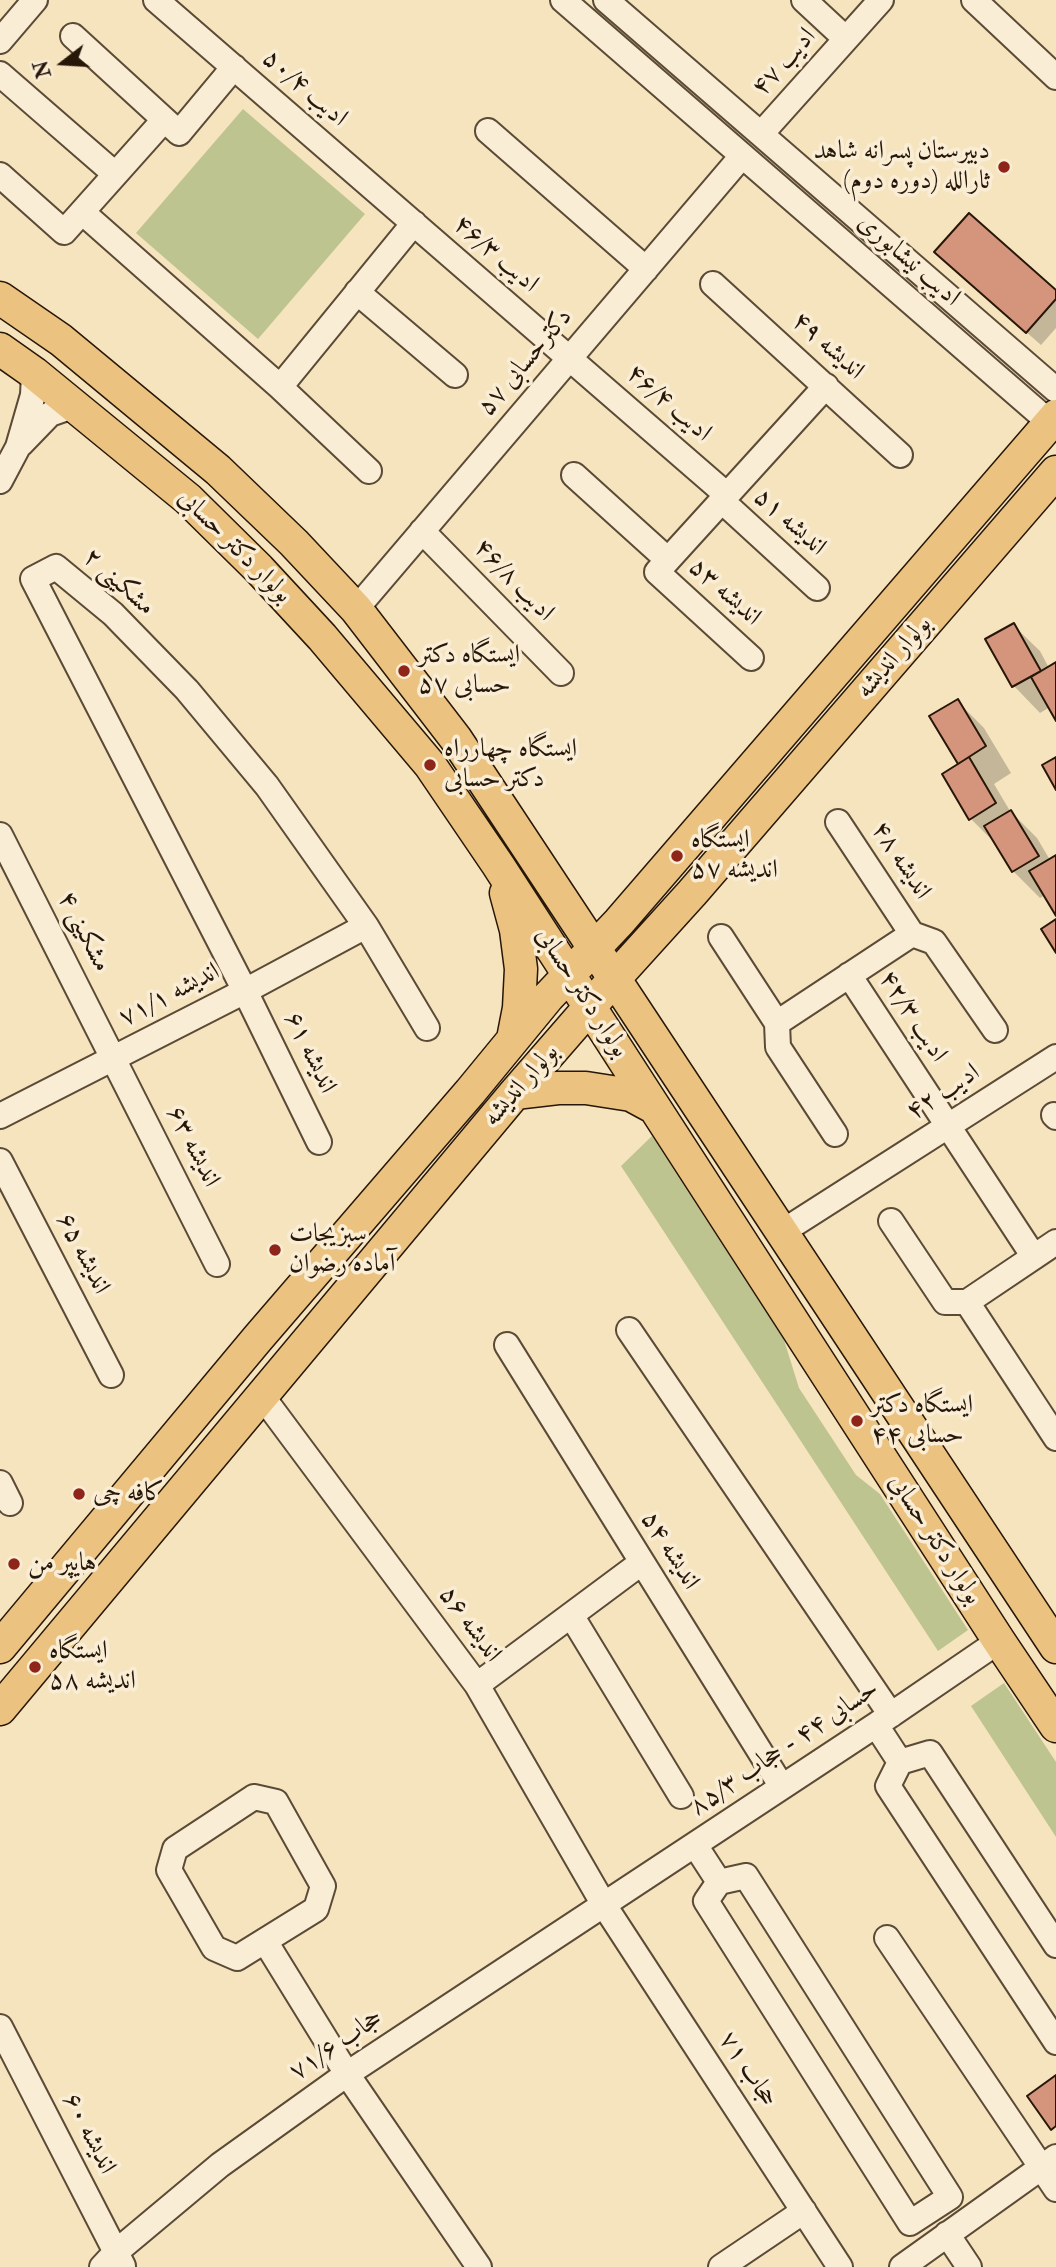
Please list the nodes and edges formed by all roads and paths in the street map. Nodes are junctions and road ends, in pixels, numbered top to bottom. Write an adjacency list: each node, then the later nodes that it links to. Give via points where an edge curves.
1 (35, 0): 10 (street)
2 (156, 0): 11 (street, ادیب ۵۰/۴)
3 (563, 0): 17 (street, ادیب نیشابوری)
4 (606, 0): 16 (street, ادیب نیشابوری)
5 (804, 0): 9 (street)
6 (881, 0): 9 (street, ادیب ۴۷)
7 (974, 0): 13 (street)
8 (73, 36): 14 (street)
9 (846, 39): 16 (street, ادیب ۴۷)
10 (0, 41)
11 (234, 67): 14 (street, via 179,133); 21 (street, ادیب ۵۰/۴)
12 (0, 74): 18 (street)
13 (1056, 77)
14 (164, 120): 18 (street)
15 (488, 131): 22 (street)
16 (761, 134): 32 (street, ادیب نیشابوری)
17 (742, 156): 22 (street, دکترحسابی ۵۷); 34 (street, ادیب نیشابوری)
18 (115, 174): 20 (street)
19 (0, 175): 20 (street, via 64,232)
20 (82, 212): 31 (street)
21 (414, 223): 24 (street); 27 (street, ادیب ۴۶/۳)
22 (646, 269): 27 (street, دکترحسابی ۵۷)
23 (713, 284): 30 (street, اندیشه ۴۹)
24 (356, 292): 29 (street); 31 (street)
25 (0, 298): 45 (main road, بولوار دکتر حسابی, via 61,340 218,470)
26 (0, 349): 28 (main road, بولوار دکتر حسابی)
27 (569, 358): 41 (street, ادیب ۴۶/۴); 42 (street, دکترحسابی ۵۷)
28 (34, 373): 33 (main road, بولوار دکتر حسابی); 35 (street, via 33,396)
29 (455, 375)
30 (825, 386): 36 (street, اندیشه ۴۹); 41 (street)
31 (280, 387): 37 (street)
32 (1056, 390)
33 (74, 406): 35 (street, via 50,414); 50 (main road, بولوار دکتر حسابی, via 188,499 268,578 429,765)
34 (1054, 422): 54 (main road, بولوار اندیشه)
35 (18, 447): 40 (street)
36 (900, 455)
37 (369, 471)
38 (1056, 472): 57 (main road, بولوار اندیشه)
39 (575, 475): 43 (street, اندیشه ۵۳)
40 (0, 481)
41 (724, 498): 43 (street); 44 (street, اندیشه ۵۱)
42 (422, 531): 45 (street, دکترحسابی ۵۷); 47 (street, ادیب ۴۶/۸)
43 (663, 566): 46 (street, اندیشه ۵۳)
44 (817, 588)
45 (356, 609): 54 (main road, بولوار دکتر حسابی, via 456,739)
46 (751, 658)
47 (561, 673)
48 (838, 822): 52 (street, اندیشه ۴۸)
49 (0, 835): 64 (street, مشکینی ۴)
50 (499, 865): 55 (main road, بولوار دکتر حسابی); 63 (main road, via 521,969)
51 (366, 926): 58 (street, اندیشه ۷۱/۱); 58 (street, مشکینی ۲, via 267,786 187,690 113,614 56,567 44,573 33,579); 61 (street)
52 (912, 933): 56 (street); 62 (street, via 934,942)
53 (721, 937): 60 (street)
54 (595, 948): 55 (main road, بولوار اندیشه); 57 (main road, بولوار دکتر حسابی)
55 (569, 975): 59 (main road, بولوار دکتر حسابی); 63 (main road, بولوار اندیشه)
56 (849, 975): 60 (street); 69 (street, ادیب ۴۲/۳)
57 (615, 978): 59 (main road, بولوار اندیشه); 74 (main road, بولوار دکتر حسابی)
58 (245, 991): 64 (street, اندیشه ۷۱/۱); 71 (street, اندیشه ۶۱)
59 (591, 1007): 66 (main road, بولوار اندیشه); 67 (main road, بولوار دکتر حسابی)
60 (777, 1023): 70 (street, via 778,1047)
61 (427, 1028)
62 (995, 1030)
63 (513, 1040): 87 (main road, بولوار اندیشه)
64 (114, 1057): 68 (street, اندیشه ۷۱/۱); 77 (street, اندیشه ۶۳)
65 (1056, 1057): 69 (street, ادیب ۴۲)
66 (515, 1093): 67 (main road, via 586,1088 631,1096); 82 (main road, بولوار اندیشه)
67 (655, 1108): 86 (main road, بولوار دکتر حسابی)
68 (0, 1116)
69 (948, 1126): 74 (street, ادیب ۴۲); 76 (street, ادیب ۴۲/۳)
70 (835, 1134)
71 (319, 1142)
72 (0, 1161): 81 (street, اندیشه ۶۵)
73 (891, 1221): 78 (street, via 944,1303)
74 (782, 1232): 88 (main road, بولوار دکتر حسابی)
75 (1056, 1242): 76 (street)
76 (1034, 1257): 78 (street)
77 (217, 1264)
78 (967, 1301): 83 (street)
79 (629, 1330): 91 (street)
80 (507, 1345): 84 (street, اندیشه ۵۴)
81 (111, 1375)
82 (262, 1396): 89 (street, اندیشه ۵۶); 90 (main road, بولوار اندیشه)
83 (1056, 1437)
84 (641, 1563): 85 (street); 94 (street, اندیشه ۵۴)
85 (571, 1615): 89 (street); 95 (street)
86 (999, 1641): 91 (street, حسابی ۴۴ - حجاب ۸۵/۳); 92 (main road, بولوار دکتر حسابی)
87 (0, 1647)
88 (1056, 1647)
89 (477, 1685): 98 (street, اندیشه ۵۶)
90 (0, 1709)
91 (883, 1720): 93 (street); 94 (street, حسابی ۴۴ - حجاب ۸۵/۳)
92 (1056, 1726)
93 (900, 1762): 101 (street, via 930,1753); 103 (street, via 888,1786)
94 (782, 1787): 96 (street, حسابی ۴۴ - حجاب ۸۵/۳)
95 (681, 1796)
96 (695, 1845): 97 (street); 98 (street, حسابی ۴۴ - حجاب ۸۵/۳)
97 (719, 1882): 97 (street, via 706,1901 910,2223 950,2197 746,1875)
98 (604, 1905): 104 (street, حجاب ۷۱/۶); 107 (street, حجاب ۷۱)
99 (887, 1938): 105 (street)
100 (265, 1941): 100 (street, via 316,1909 323,1886 276,1802 254,1797 175,1849 169,1870 214,1948 237,1958); 104 (street)
101 (1056, 1945)
102 (0, 2027): 109 (street, اندیشه ۶۰)
103 (1056, 2042)
104 (347, 2074): 109 (street, حجاب ۷۱/۶, via 220,2165); 110 (street)
105 (1049, 2162): 106 (street); 108 (street)
106 (1056, 2189)
107 (804, 2211): 111 (street); 112 (street, حجاب ۷۱)
108 (947, 2234): 113 (street); 114 (street)
109 (114, 2262)
110 (479, 2267)
111 (721, 2267)
112 (840, 2267)
113 (902, 2267)
114 (969, 2267)

